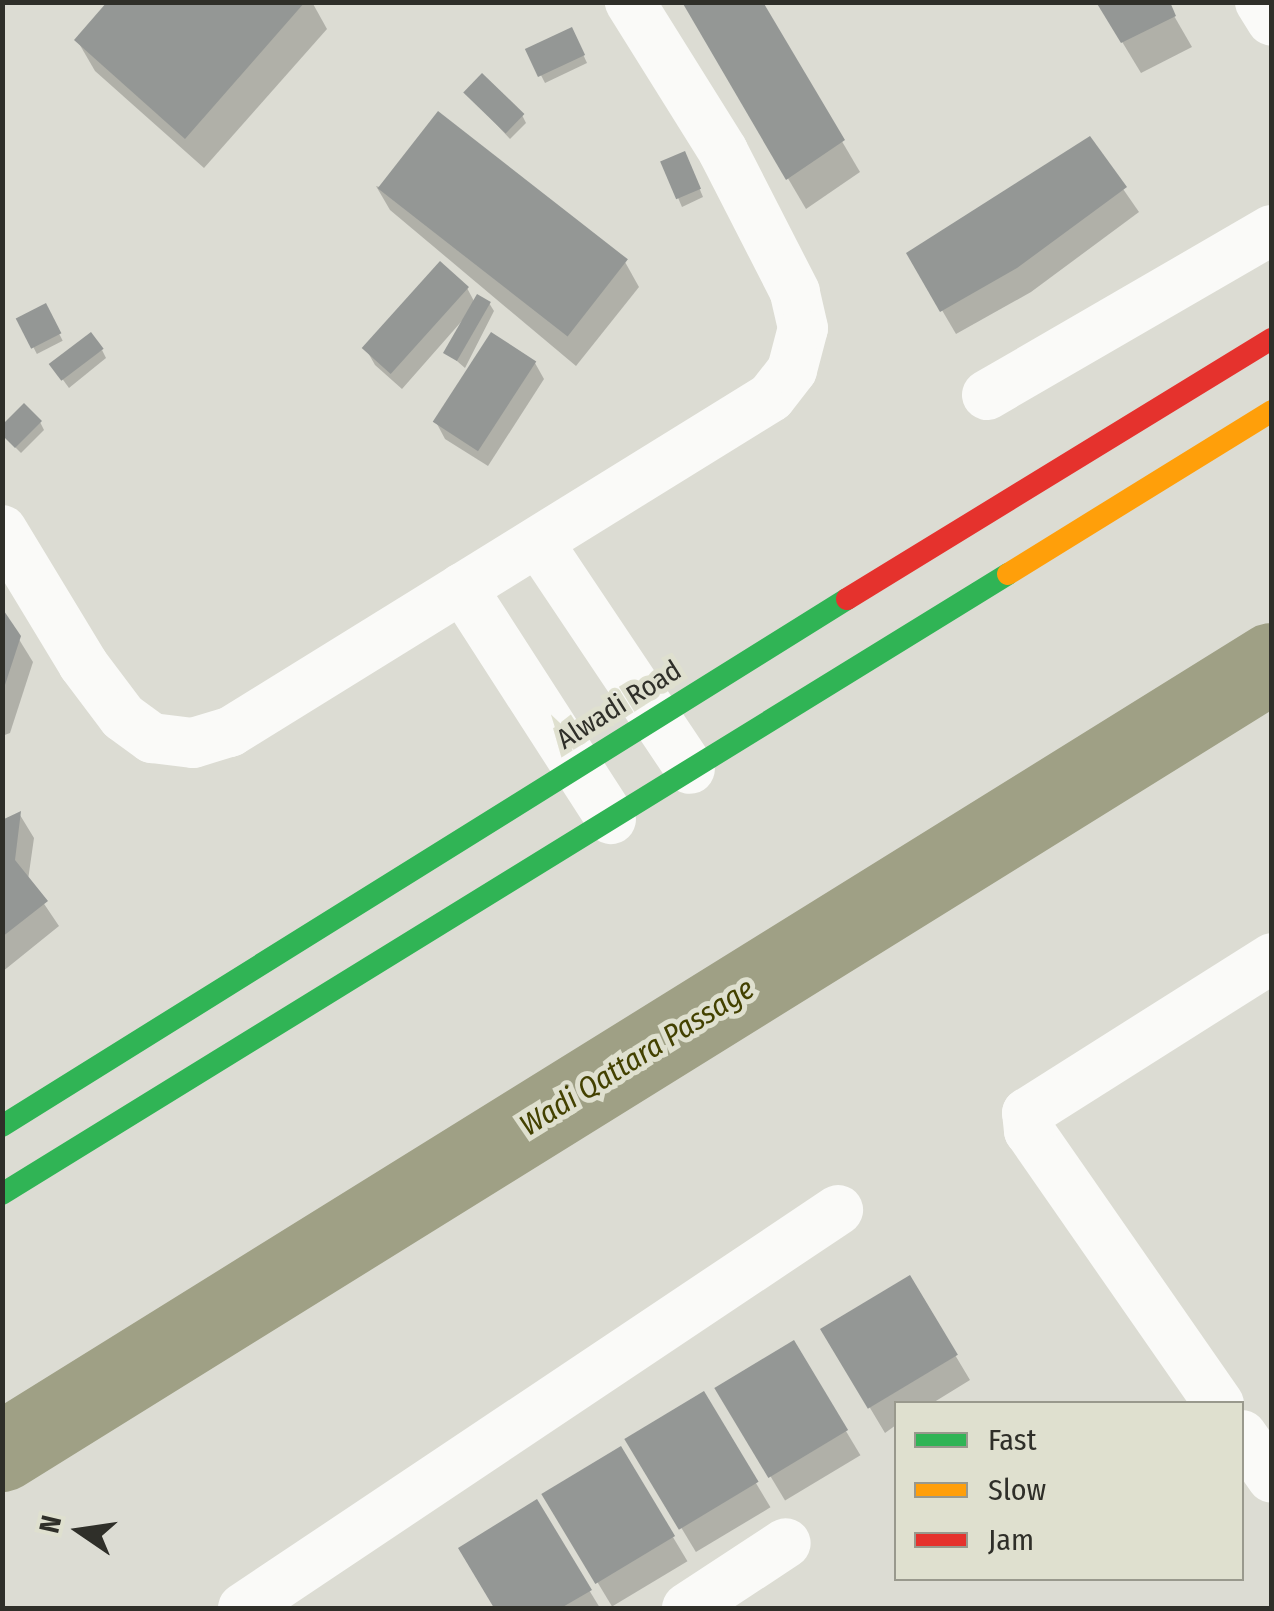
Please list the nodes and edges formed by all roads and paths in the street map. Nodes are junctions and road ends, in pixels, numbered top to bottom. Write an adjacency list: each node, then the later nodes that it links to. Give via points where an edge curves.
1 (630, 2): 9 (street, via 754,206 794,292 803,328 792,370 771,397)
2 (1260, 2): 3 (street)
3 (1272, 21)
4 (1272, 230): 6 (street)
5 (1272, 339): 11 (main road, Alwadi Road)
6 (986, 395)
7 (1272, 412): 13 (main road)
8 (2, 530): 10 (street, via 122,718 152,738 193,743 230,732)
9 (538, 542): 10 (street); 11 (street)
10 (462, 588): 12 (street)
11 (655, 717): 12 (main road, Alwadi Road); 13 (street)
12 (578, 766): 14 (street); 16 (main road, Alwadi Road)
13 (690, 769): 14 (main road)
14 (611, 818): 17 (main road)
15 (1272, 958): 19 (street, via 1028,1113 1028,1131)
16 (2, 1126)
17 (2, 1194)
18 (838, 1210): 25 (street)
19 (1218, 1401)
20 (1272, 1413): 21 (street)
21 (1244, 1432)
22 (1244, 1436): 23 (street)
23 (1272, 1478)
24 (786, 1543): 26 (street)
25 (243, 1608)
26 (687, 1608)

